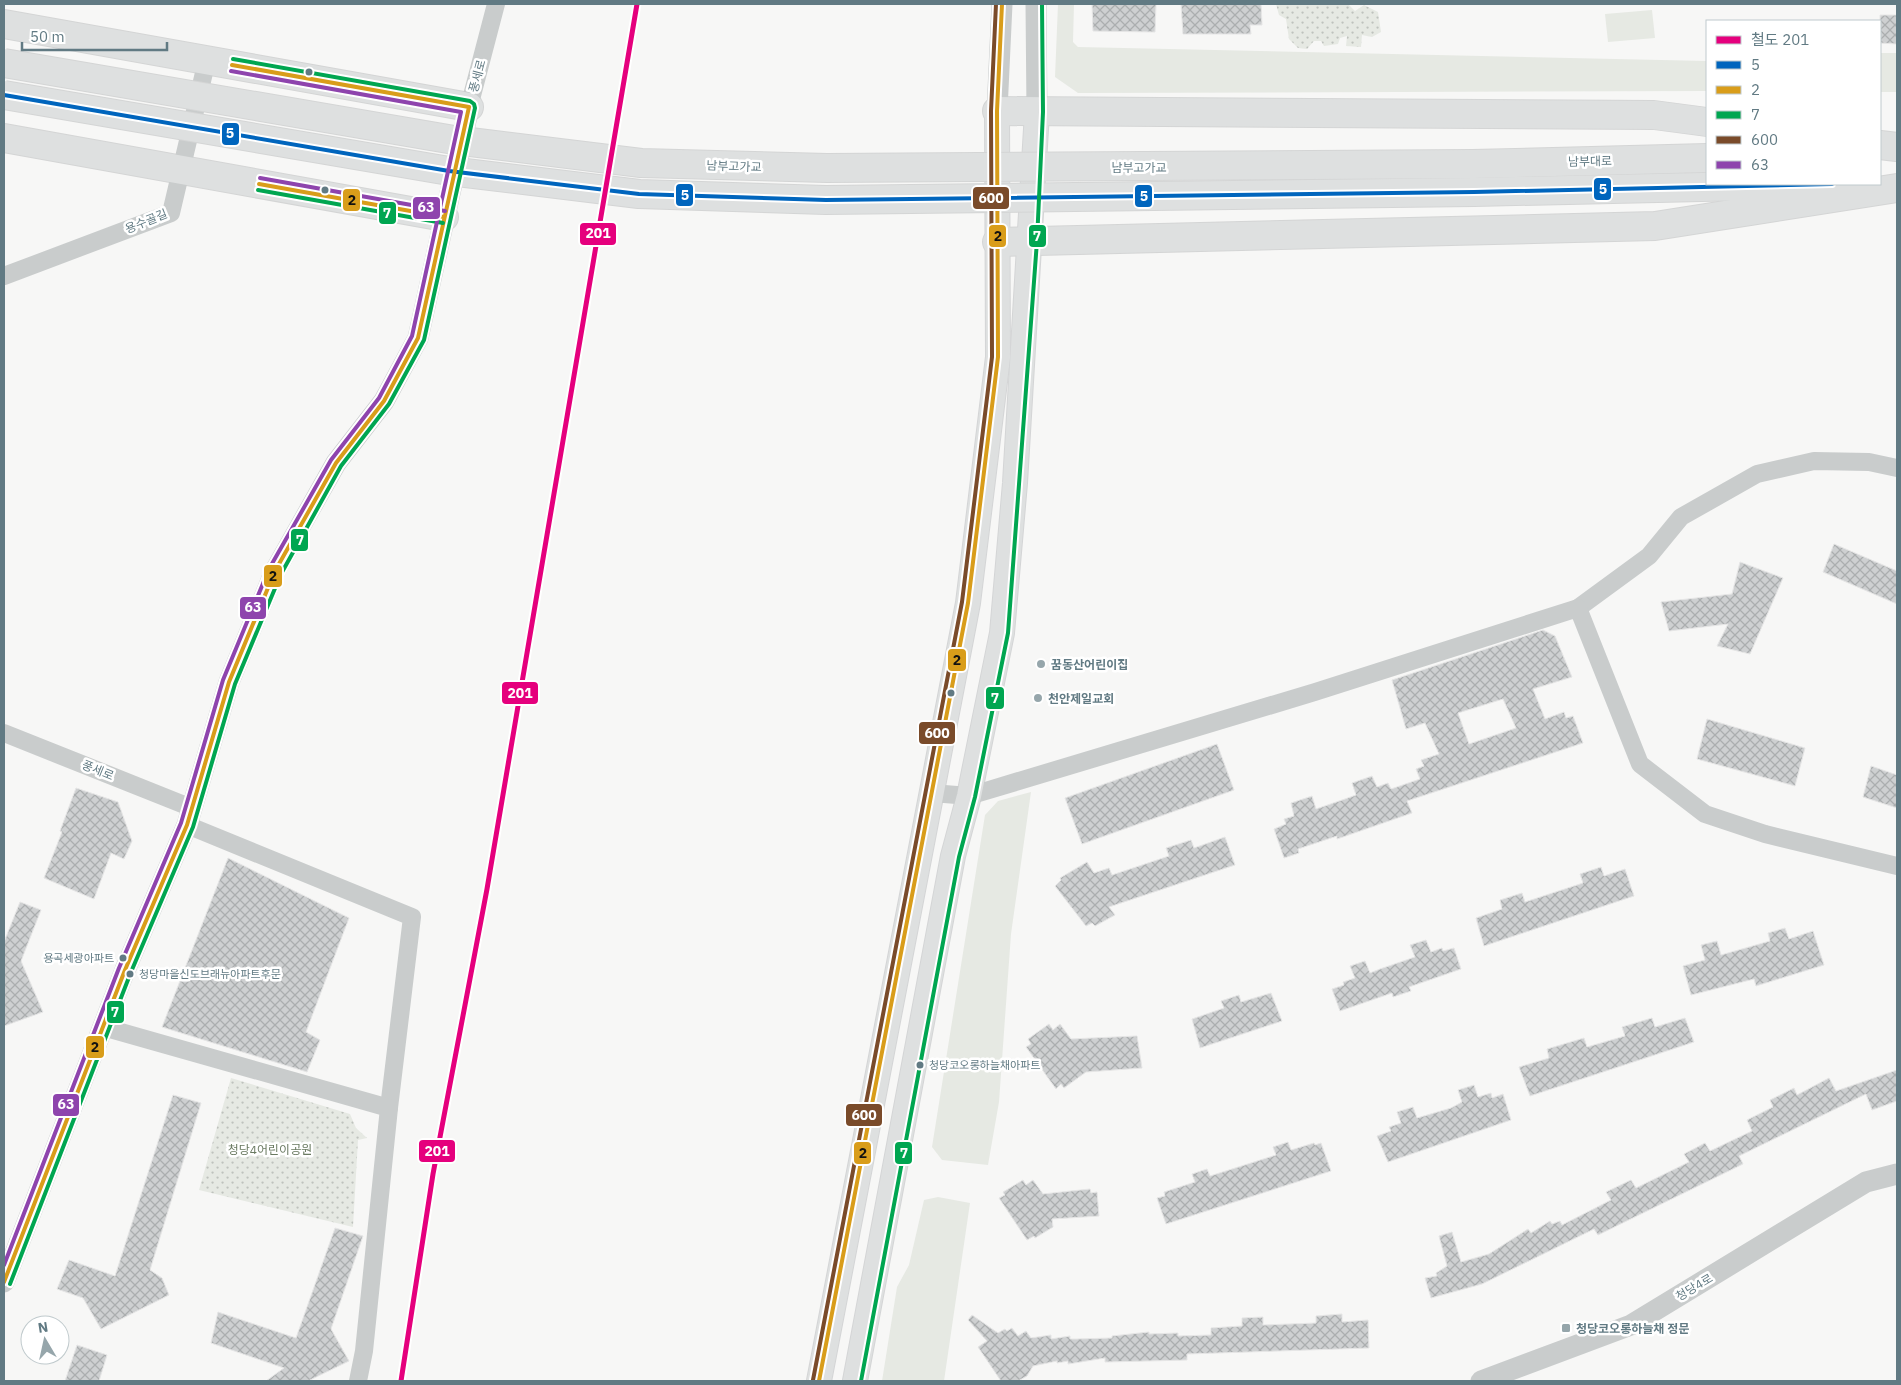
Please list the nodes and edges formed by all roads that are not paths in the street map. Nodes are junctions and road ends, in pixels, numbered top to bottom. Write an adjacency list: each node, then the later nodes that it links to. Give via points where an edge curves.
1 (496, 4): 8 (street, 풍세로)
2 (1002, 4): 9 (street)
3 (1036, 4): 10 (street)
4 (4, 24): 5 (highway)
5 (207, 60): 8 (highway); 19 (street, 용수골길)
6 (4, 63): 18 (highway, 남부고가교, bridge, via 454,140 641,163 827,168)
7 (4, 95): 22 (highway, bridge, via 449,171 639,194 836,200)
8 (469, 107): 24 (street, 풍세로)
9 (997, 111): 10 (highway); 26 (main road)
10 (1037, 112): 11 (highway, via 1654,115); 25 (main road)
11 (1706, 122)
12 (4, 138): 19 (highway)
13 (1881, 145): 14 (highway)
14 (1897, 147)
15 (1897, 153): 16 (highway)
16 (1881, 154)
17 (1706, 158): 18 (highway, 남부대로)
18 (1473, 164)
19 (182, 170): 24 (highway); 27 (street, 용수골길, via 171,213)
20 (1897, 182): 21 (highway)
21 (1881, 183)
22 (1787, 185)
23 (1897, 188): 25 (highway, via 1655,226)
24 (444, 217): 33 (street, 풍세로, via 418,338 384,401 336,463 275,571 229,682)
25 (1031, 241): 26 (highway); 32 (main road, via 1002,633)
26 (998, 242): 31 (main road, via 998,357 968,603)
27 (4, 276)
28 (1897, 468): 29 (street, via 1869,462 1814,461 1757,474 1681,517 1649,556)
29 (1578, 608): 32 (street, via 1315,692); 34 (street, via 1640,764 1705,814 1766,834)
30 (4, 733): 33 (street, 풍세로)
31 (932, 792): 32 (street); 40 (main road)
32 (969, 796): 41 (main road, via 953,856)
33 (189, 816): 35 (street, 풍세로); 36 (street, via 412,917)
34 (1897, 866)
35 (103, 1028): 36 (street); 38 (street, 풍세로)
36 (389, 1108): 39 (street, via 364,1351)
37 (1897, 1174): 42 (street, 청당4로, via 1866,1182 1631,1325)
38 (4, 1282)
39 (358, 1381)
40 (819, 1381)
41 (855, 1381)
42 (1481, 1381)

